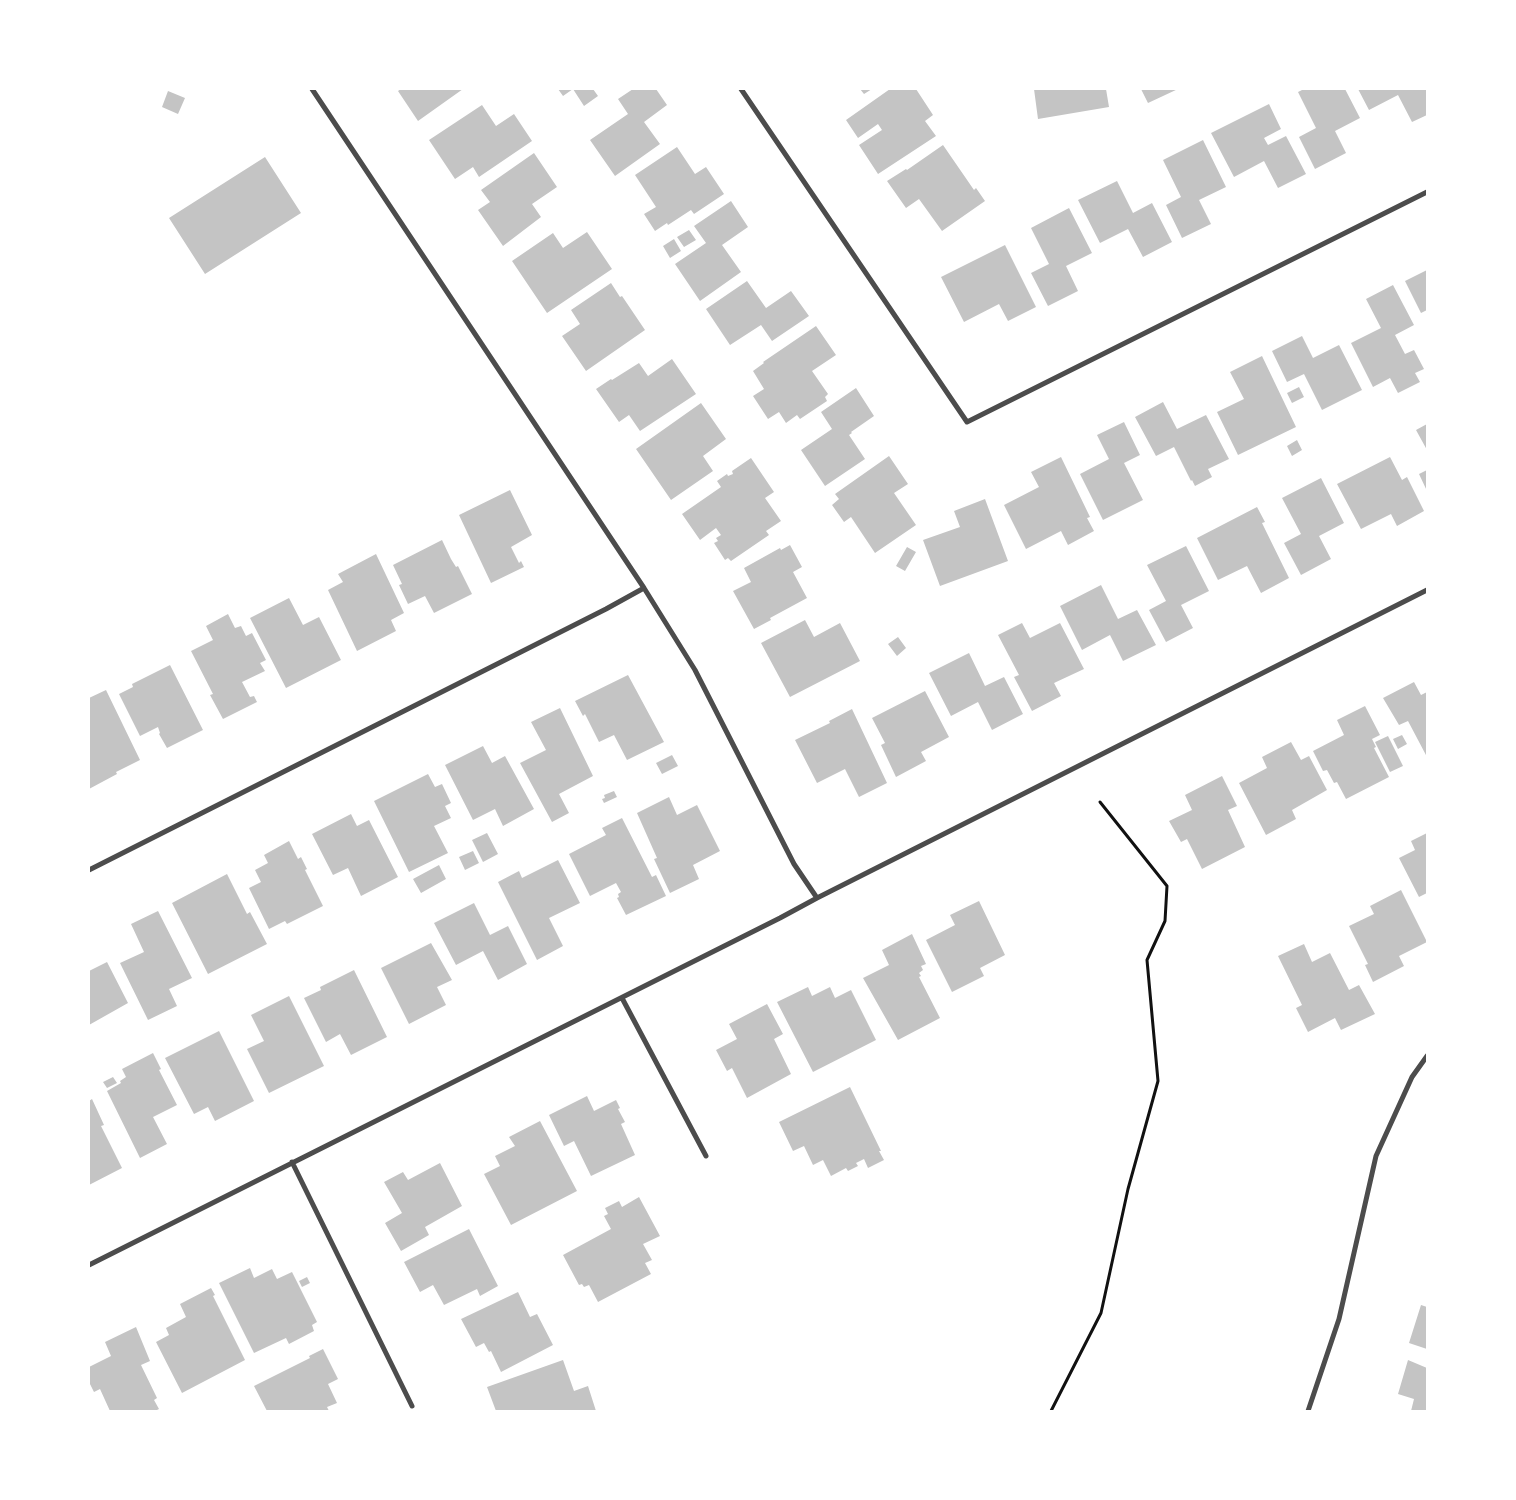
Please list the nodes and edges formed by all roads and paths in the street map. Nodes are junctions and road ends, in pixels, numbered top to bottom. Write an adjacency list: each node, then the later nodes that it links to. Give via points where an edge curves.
1 (312, 89): 4 (street)
2 (741, 89): 3 (street, via 968,422)
3 (1427, 192)
4 (644, 588): 7 (street); 8 (street, via 695,670 794,864)
5 (1427, 590): 8 (street)
6 (1100, 802): 15 (path, via 1167,886 1166,921 1148,960 1158,1081 1128,1189 1101,1313)
7 (89, 870)
8 (817, 898): 9 (street)
9 (622, 998): 11 (street); 12 (street)
10 (1427, 1056): 16 (street, via 1412,1077 1376,1156 1339,1319)
11 (706, 1156)
12 (292, 1162): 13 (street); 14 (street)
13 (89, 1265)
14 (412, 1406)
15 (1051, 1411)
16 (1308, 1411)

